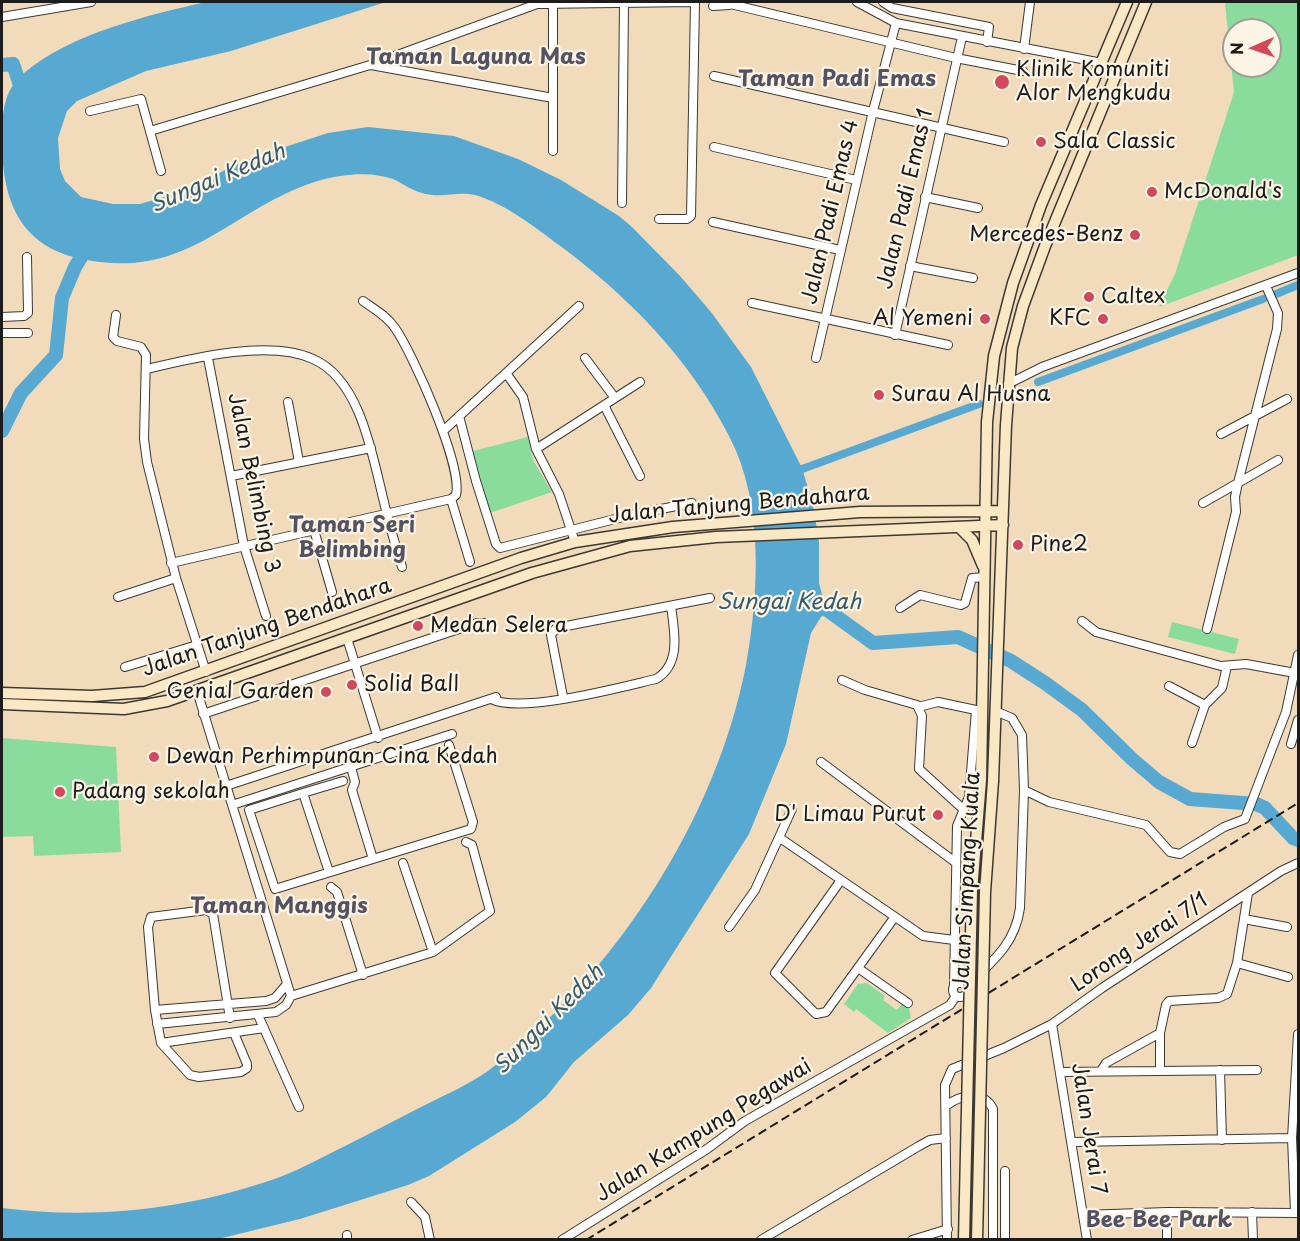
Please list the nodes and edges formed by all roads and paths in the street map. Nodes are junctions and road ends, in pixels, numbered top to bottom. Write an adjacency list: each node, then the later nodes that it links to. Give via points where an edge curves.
1 (91, 2): 12 (street)
2 (553, 2): 3 (street); 22 (street, via 537,4); 25 (street)
3 (624, 2): 10 (street); 36 (street)
4 (722, 2): 11 (street)
5 (857, 2): 13 (street)
6 (883, 2): 16 (street, via 892,8 989,27)
7 (1030, 2): 19 (street)
8 (1127, 2): 17 (main road, Jalan Simpang Kuala)
9 (1146, 2): 18 (main road, Jalan Simpang Kuala)
10 (694, 3): 11 (street); 38 (street, via 691,216)
11 (730, 3): 15 (street)
12 (2, 17)
13 (896, 23): 14 (street); 15 (street, Jalan Padi Emas 4)
14 (962, 37): 16 (street); 20 (street, Jalan Padi Emas 1)
15 (891, 41): 20 (street); 27 (street, Jalan Padi Emas 4)
16 (987, 42): 19 (street)
17 (1110, 44): 18 (main road, via 1116,53); 21 (main road, Jalan Simpang Kuala)
18 (1127, 46): 62 (main road, Jalan Simpang Kuala, via 1023,306)
19 (1024, 49): 21 (street)
20 (956, 58): 23 (street); 28 (street, Jalan Padi Emas 1)
21 (1102, 63): 78 (main road, Jalan Simpang Kuala, via 1041,205 1013,283 991,376)
22 (370, 65): 25 (street); 29 (street)
23 (1023, 71)
24 (714, 76): 27 (street)
25 (553, 98): 32 (street)
26 (90, 111): 29 (street, via 139,98)
27 (873, 111): 28 (street); 34 (street, Jalan Padi Emas 4)
28 (941, 128): 30 (street); 35 (street, Jalan Padi Emas 1)
29 (150, 131): 33 (street)
30 (1004, 142)
31 (714, 147): 34 (street)
32 (552, 151)
33 (161, 171)
34 (856, 180): 40 (street, Jalan Padi Emas 4)
35 (925, 197): 37 (street); 42 (street, Jalan Padi Emas 1)
36 (622, 203)
37 (978, 208)
38 (659, 219)
39 (713, 222): 40 (street)
40 (840, 250): 51 (street, Jalan Padi Emas 4)
41 (27, 257): 50 (street, via 27,314)
42 (910, 266): 44 (street); 54 (street, Jalan Padi Emas 1)
43 (1299, 273): 45 (street)
44 (973, 278)
45 (1266, 286): 62 (street, via 1042,367); 67 (street, via 1278,321)
46 (363, 301): 69 (street, via 386,318 405,344)
47 (752, 303): 51 (street)
48 (579, 306): 60 (street)
49 (116, 315): 59 (street, via 113,337 141,347)
50 (2, 317)
51 (824, 320): 54 (street); 58 (street, Jalan Padi Emas 4)
52 (2, 333): 53 (street)
53 (28, 333)
54 (895, 335): 55 (street)
55 (948, 345)
56 (208, 358): 59 (street); 71 (street, via 258,351 289,352 315,359 343,382); 75 (street, Jalan Belimbing 3)
57 (585, 358): 63 (street)
58 (816, 358)
59 (147, 369): 94 (street, via 145,452)
60 (506, 373): 68 (street); 72 (street, via 523,396)
61 (640, 382): 63 (street)
62 (1008, 384): 82 (main road, Jalan Simpang Kuala)
63 (615, 398): 66 (street)
64 (1287, 399): 67 (street)
65 (288, 402): 74 (street)
66 (604, 405): 72 (street); 76 (street)
67 (1256, 415): 70 (street); 77 (street)
68 (459, 416): 69 (street); 89 (street, via 496,544 500,548)
69 (442, 431): 79 (street, via 457,487)
70 (1221, 434)
71 (371, 448): 74 (street); 85 (street)
72 (536, 449): 89 (street, via 559,494)
73 (1278, 460): 77 (street)
74 (299, 462): 75 (street)
75 (231, 476): 92 (street, Jalan Belimbing 3)
76 (640, 476)
77 (1238, 483): 81 (street); 108 (street, via 1236,512)
78 (986, 492): 83 (main road, Jalan Simpang Kuala); 84 (main road)
79 (451, 500): 85 (street); 93 (street)
80 (692, 503): 89 (street)
81 (1203, 503)
82 (1003, 511): 83 (main road, Jalan Tanjung Bendahara); 86 (main road, Jalan Simpang Kuala)
83 (985, 512): 84 (main road, Jalan Tanjung Bendahara); 88 (main road, Jalan Simpang Kuala)
84 (959, 513): 91 (main road, Jalan Tanjung Bendahara, via 860,512 622,532)
85 (387, 514): 90 (street); 95 (street)
86 (1003, 525): 88 (main road, Jalan Tanjung Bendahara); 126 (main road, Jalan Simpang Kuala)
87 (960, 526): 88 (main road, Jalan Tanjung Bendahara); 96 (main road, via 972,540); 99 (main road, Jalan Tanjung Bendahara, via 663,541 574,559)
88 (985, 526): 96 (main road, Jalan Simpang Kuala)
89 (571, 529): 91 (street)
90 (314, 530): 92 (street); 100 (street)
91 (575, 542): 97 (main road, Jalan Tanjung Bendahara)
92 (244, 546): 94 (street); 105 (street, Jalan Belimbing 3)
93 (470, 562)
94 (171, 563): 98 (street)
95 (402, 567)
96 (985, 573): 104 (street, via 972,578 962,605 920,595); 125 (main road, Jalan Simpang Kuala)
97 (474, 575): 99 (main road); 115 (main road, Jalan Tanjung Bendahara)
98 (176, 578): 101 (street); 110 (street)
99 (479, 591): 109 (main road, Jalan Tanjung Bendahara)
100 (332, 592)
101 (118, 597)
102 (710, 598): 103 (street)
103 (671, 606): 121 (street, via 675,645 663,675); 121 (street, via 556,628 551,635)
104 (900, 608)
105 (266, 616)
106 (1082, 621): 113 (street, via 1096,632)
107 (484, 623): 112 (street)
108 (1206, 629)
109 (348, 638): 112 (street); 119 (main road, Jalan Tanjung Bendahara)
110 (197, 645): 114 (street); 115 (street)
111 (1299, 655): 116 (street)
112 (356, 664): 127 (street); 130 (street)
113 (1227, 666): 116 (street, via 1246,664); 123 (street, via 1220,692)
114 (125, 668)
115 (206, 672): 120 (main road, Jalan Tanjung Bendahara, via 125,695)
116 (1295, 673): 139 (street, via 1286,712 1246,816 1180,854 1173,854 1146,825 1049,802)
117 (842, 680): 124 (street)
118 (1169, 686): 123 (street)
119 (196, 691): 122 (main road, Jalan Tanjung Bendahara, via 124,709); 127 (street)
120 (2, 693)
121 (563, 697): 130 (street, via 533,704 499,703 494,698)
122 (2, 704)
123 (1205, 705): 131 (street)
124 (918, 707): 125 (street, via 938,702); 144 (street, via 922,716 919,769)
125 (979, 708): 144 (street, via 970,792); 205 (main road, Jalan Simpang Kuala, bridge, via 981,780 972,891)
126 (995, 711): 139 (street, via 1012,718 1022,735); 206 (main road, Jalan Simpang Kuala, bridge, via 985,892)
127 (202, 714): 138 (street)
128 (1299, 720): 132 (street)
129 (452, 734): 135 (street)
130 (378, 738): 138 (street)
131 (1192, 743)
132 (1291, 744)
133 (449, 745): 147 (street, via 473,826)
134 (821, 762): 148 (street)
135 (351, 767): 136 (street); 140 (street, via 355,782)
136 (340, 770): 137 (street); 142 (street)
137 (343, 781): 140 (street); 141 (street)
138 (226, 786): 142 (street)
139 (1024, 789): 167 (street, via 1017,925 1002,952)
140 (352, 790): 147 (street)
141 (303, 793): 151 (street); 151 (street, via 249,810 260,844 275,889)
142 (232, 805): 165 (street)
143 (792, 809): 145 (street)
144 (963, 809): 148 (street, via 957,826)
145 (780, 838): 152 (street); 157 (street, via 755,890)
146 (466, 842): 160 (street, via 472,845 490,911)
147 (373, 859): 151 (street)
148 (955, 862): 159 (street)
149 (403, 863): 160 (street)
150 (1299, 863): 154 (street, Lorong Jerai 7/1)
151 (329, 872)
152 (841, 880): 155 (street); 162 (street, via 775,973 819,1015 826,1012)
153 (331, 887): 163 (street, via 337,892)
154 (1248, 893): 156 (street); 176 (street, Lorong Jerai 7/1)
155 (894, 918): 159 (street, via 923,936); 162 (street)
156 (1244, 919): 158 (street); 161 (street)
157 (729, 927)
158 (1287, 927)
159 (954, 940): 166 (street)
160 (433, 952): 163 (street)
161 (1237, 963): 164 (street); 179 (street, via 1227,994 1168,1001)
162 (858, 968): 170 (street)
163 (363, 975): 168 (street)
164 (1288, 977)
165 (287, 984): 168 (street); 171 (street, via 275,998)
166 (954, 986): 167 (street); 169 (street)
167 (965, 987): 169 (street, Jalan Kampung Pegawai, via 963,996)
168 (291, 996): 173 (street, via 278,1011)
169 (956, 996): 201 (street, Jalan Kampung Pegawai, via 950,1005 746,1121)
170 (908, 1003)
171 (228, 1004): 172 (street); 172 (street, via 215,918 206,910 151,916 148,927); 174 (street)
172 (155, 1010): 175 (street)
173 (258, 1015): 174 (street); 177 (street)
174 (230, 1018): 175 (street)
175 (157, 1024): 181 (street)
176 (1052, 1024): 186 (street, Jalan Jerai 7); 187 (street, Lorong Jerai 7/1, via 951,1069 946,1078)
177 (264, 1028): 178 (street); 188 (street)
178 (234, 1033): 181 (street); 181 (street, via 247,1064 242,1072 190,1075)
179 (1160, 1033): 182 (street); 185 (street, via 1106,1064)
180 (1298, 1034): 190 (street)
181 (161, 1043)
182 (1160, 1070): 183 (street); 185 (street)
183 (1220, 1070): 184 (street); 191 (street)
184 (1257, 1070)
185 (1101, 1071): 186 (street)
186 (1060, 1072): 192 (street, Jalan Jerai 7)
187 (946, 1106): 189 (street); 207 (street, via 964,1096 974,1096 986,1100 993,1108)
188 (299, 1107)
189 (946, 1138): 199 (street); 202 (street, via 919,1146)
190 (1292, 1138): 191 (street); 197 (street)
191 (1222, 1140): 192 (street)
192 (1072, 1142): 198 (street, Jalan Jerai 7)
193 (1005, 1171): 208 (street)
194 (411, 1202): 200 (street, via 425,1217)
195 (1167, 1212): 196 (street); 198 (street); 210 (street)
196 (1252, 1212): 197 (street); 211 (street)
197 (1297, 1212)
198 (1084, 1215): 209 (street, Jalan Jerai 7)
199 (948, 1229): 203 (street); 204 (street)
200 (430, 1239)
201 (562, 1239)
202 (761, 1239)
203 (912, 1239)
204 (947, 1239)
205 (964, 1239)
206 (977, 1239)
207 (993, 1239)
208 (1005, 1239)
209 (1087, 1239)
210 (1167, 1239)
211 (1253, 1239)

